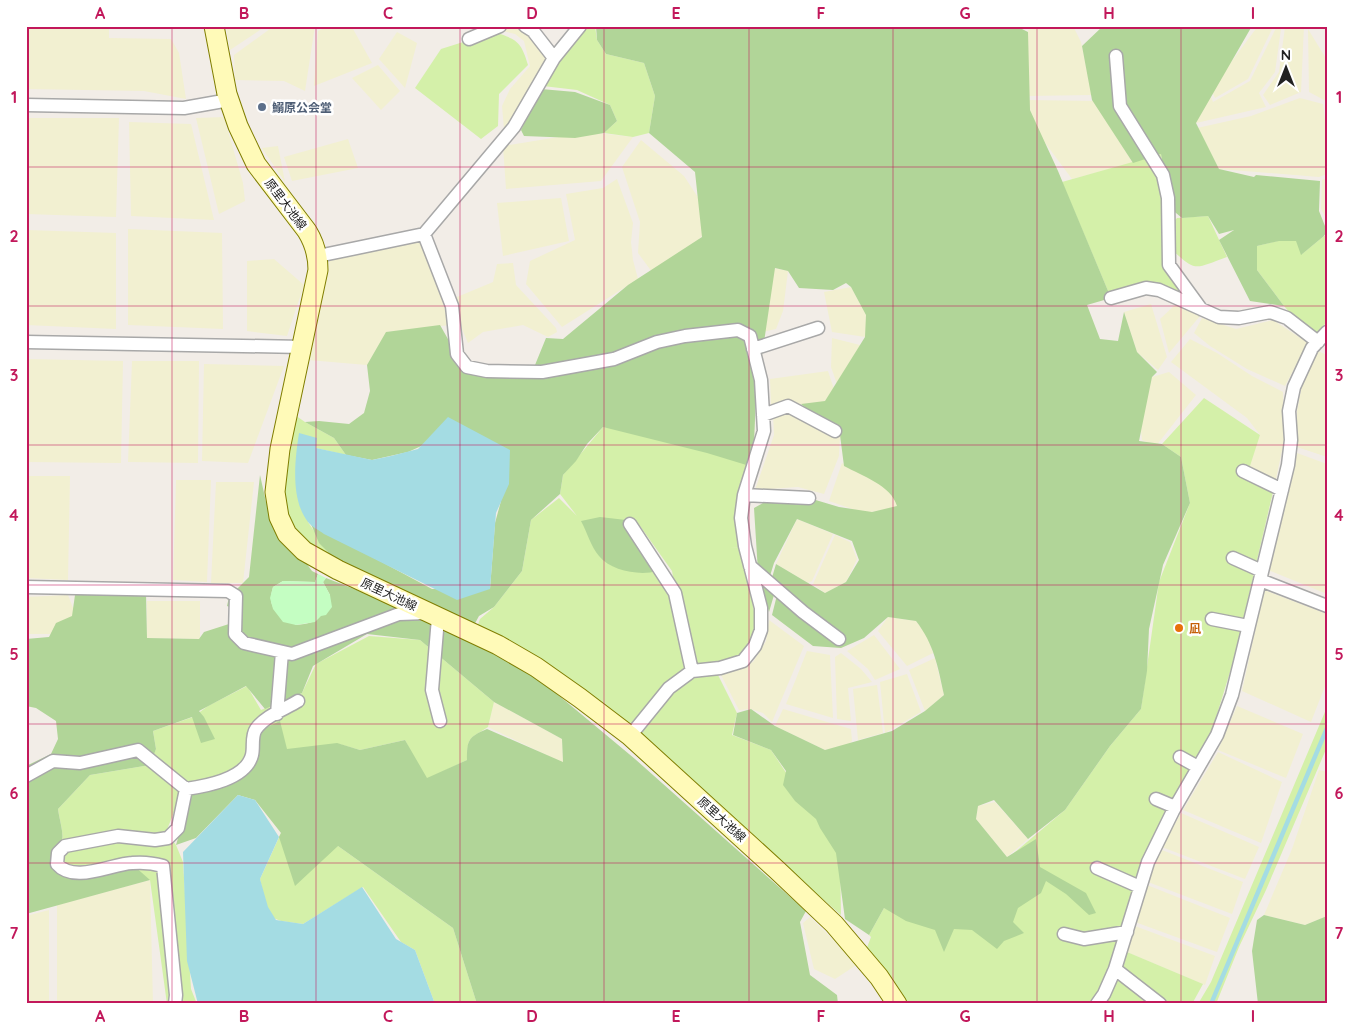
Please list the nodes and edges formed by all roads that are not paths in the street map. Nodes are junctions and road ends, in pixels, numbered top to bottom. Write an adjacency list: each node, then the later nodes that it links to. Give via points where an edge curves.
1 (214, 26): 8 (main road, 原里大池線)
2 (500, 26): 5 (street)
3 (525, 26): 7 (street, via 533,31)
4 (580, 26): 7 (street)
5 (470, 38)
6 (1116, 56): 13 (street, via 1120,106 1163,174 1168,198 1170,265)
7 (554, 58): 10 (street, via 514,127)
8 (229, 100): 9 (street, via 184,108); 11 (main road, 原里大池線, via 256,164 313,240)
9 (26, 104)
10 (424, 234): 11 (street); 19 (street, via 452,306 458,354 466,367 487,371 542,372 614,359 657,342 685,336 738,330 750,336)
11 (318, 256): 18 (main road, 原里大池線)
12 (1111, 298): 13 (street, via 1146,288 1159,290)
13 (1201, 309): 17 (street, via 1219,317 1239,318 1270,312 1287,318)
14 (818, 328): 19 (street)
15 (1327, 332): 17 (street)
16 (26, 342): 18 (street)
17 (1318, 342): 23 (street, via 1294,387 1289,411 1288,465)
18 (303, 347): 32 (main road, 原里大池線, via 280,449 275,492 279,516 287,534 304,552)
19 (753, 349): 20 (street, via 761,380)
20 (763, 415): 21 (street, via 788,406); 24 (street, via 764,431)
21 (835, 431)
22 (1243, 470): 23 (street)
23 (1282, 490): 29 (street)
24 (744, 495): 25 (street); 28 (street, via 741,518)
25 (809, 498)
26 (630, 524): 37 (street, via 675,594)
27 (1233, 558): 29 (street)
28 (750, 566): 35 (street); 37 (street, via 761,608 761,630 755,646 743,661)
29 (1261, 576): 31 (street); 34 (street)
30 (26, 587): 36 (street, via 228,591 236,596 235,634 244,643)
31 (1327, 606)
32 (433, 615): 36 (street, via 399,614 292,654); 40 (street, via 432,690); 41 (main road, 原里大池線, via 498,645 536,667)
33 (1212, 618): 34 (street)
34 (1248, 626): 43 (street, via 1232,694 1216,735)
35 (839, 639)
36 (282, 652): 39 (street)
37 (692, 671): 41 (street, via 669,688)
38 (298, 701): 39 (street)
39 (277, 714): 45 (street, via 256,730 252,756 245,769 201,787)
40 (440, 721)
41 (630, 736): 54 (main road, 原里大池線, via 834,924 880,977)
42 (1180, 757): 43 (street)
43 (1198, 767): 47 (street)
44 (26, 776): 45 (street, via 53,761 80,764 138,750)
45 (186, 789): 53 (street, via 178,828 168,838 155,840 118,836 65,846 58,853 57,864 67,872 88,873 130,863 163,866)
46 (1156, 799): 47 (street)
47 (1176, 807): 49 (street, via 1148,862)
48 (1097, 868): 49 (street)
49 (1140, 887): 50 (street)
50 (1126, 932): 51 (street, via 1084,939); 52 (street)
51 (1064, 934)
52 (1115, 969): 55 (street); 56 (street)
53 (175, 1004)
54 (897, 1004)
55 (1096, 1004)
56 (1160, 1004)

